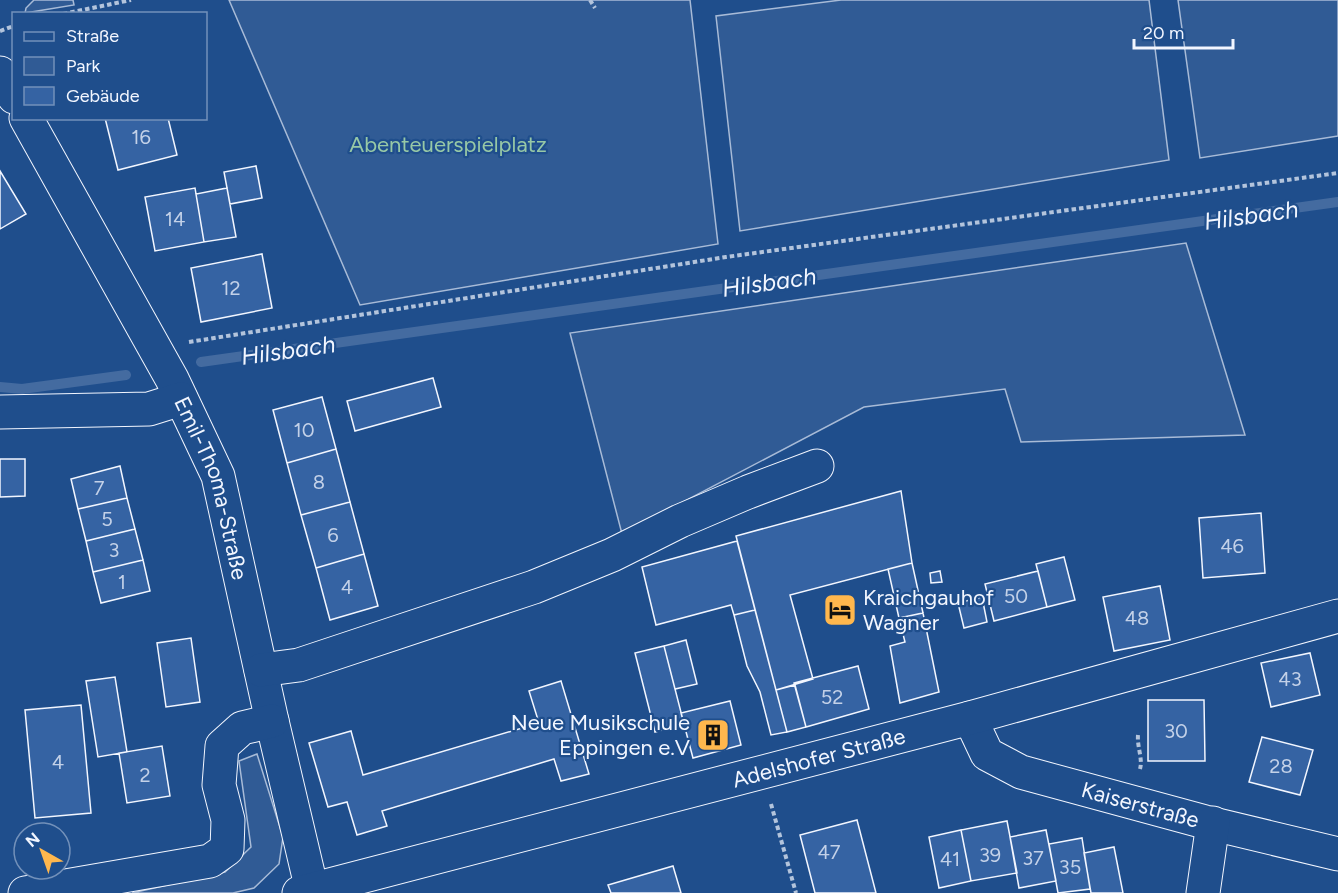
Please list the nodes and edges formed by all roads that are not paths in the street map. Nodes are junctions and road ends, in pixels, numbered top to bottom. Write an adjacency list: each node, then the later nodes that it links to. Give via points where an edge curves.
1 (0, 73): 2 (street)
2 (12, 94)
3 (27, 120): 4 (street, Emil-Thoma-Straße)
4 (181, 399): 5 (street, via 149,410); 8 (street, Emil-Thoma-Straße, via 218,476)
5 (0, 412)
6 (817, 466): 8 (street, via 700,512 534,587 299,665)
7 (1338, 616): 9 (street, Adelshofer Straße)
8 (261, 670): 10 (street, Emil-Thoma-Straße)
9 (970, 718): 11 (street, Kaiserstraße, via 987,754 1021,772); 13 (street, Adelshofer Straße)
10 (272, 721): 14 (street, Emil-Thoma-Straße); 15 (street, via 242,728 222,746 219,785 228,820 227,849 210,861)
11 (1212, 824): 12 (street, Kaiserstraße); 16 (street)
12 (1338, 854)
13 (353, 886): 14 (street, Adelshofer Straße)
14 (305, 891)
15 (25, 893)
16 (1203, 893)

